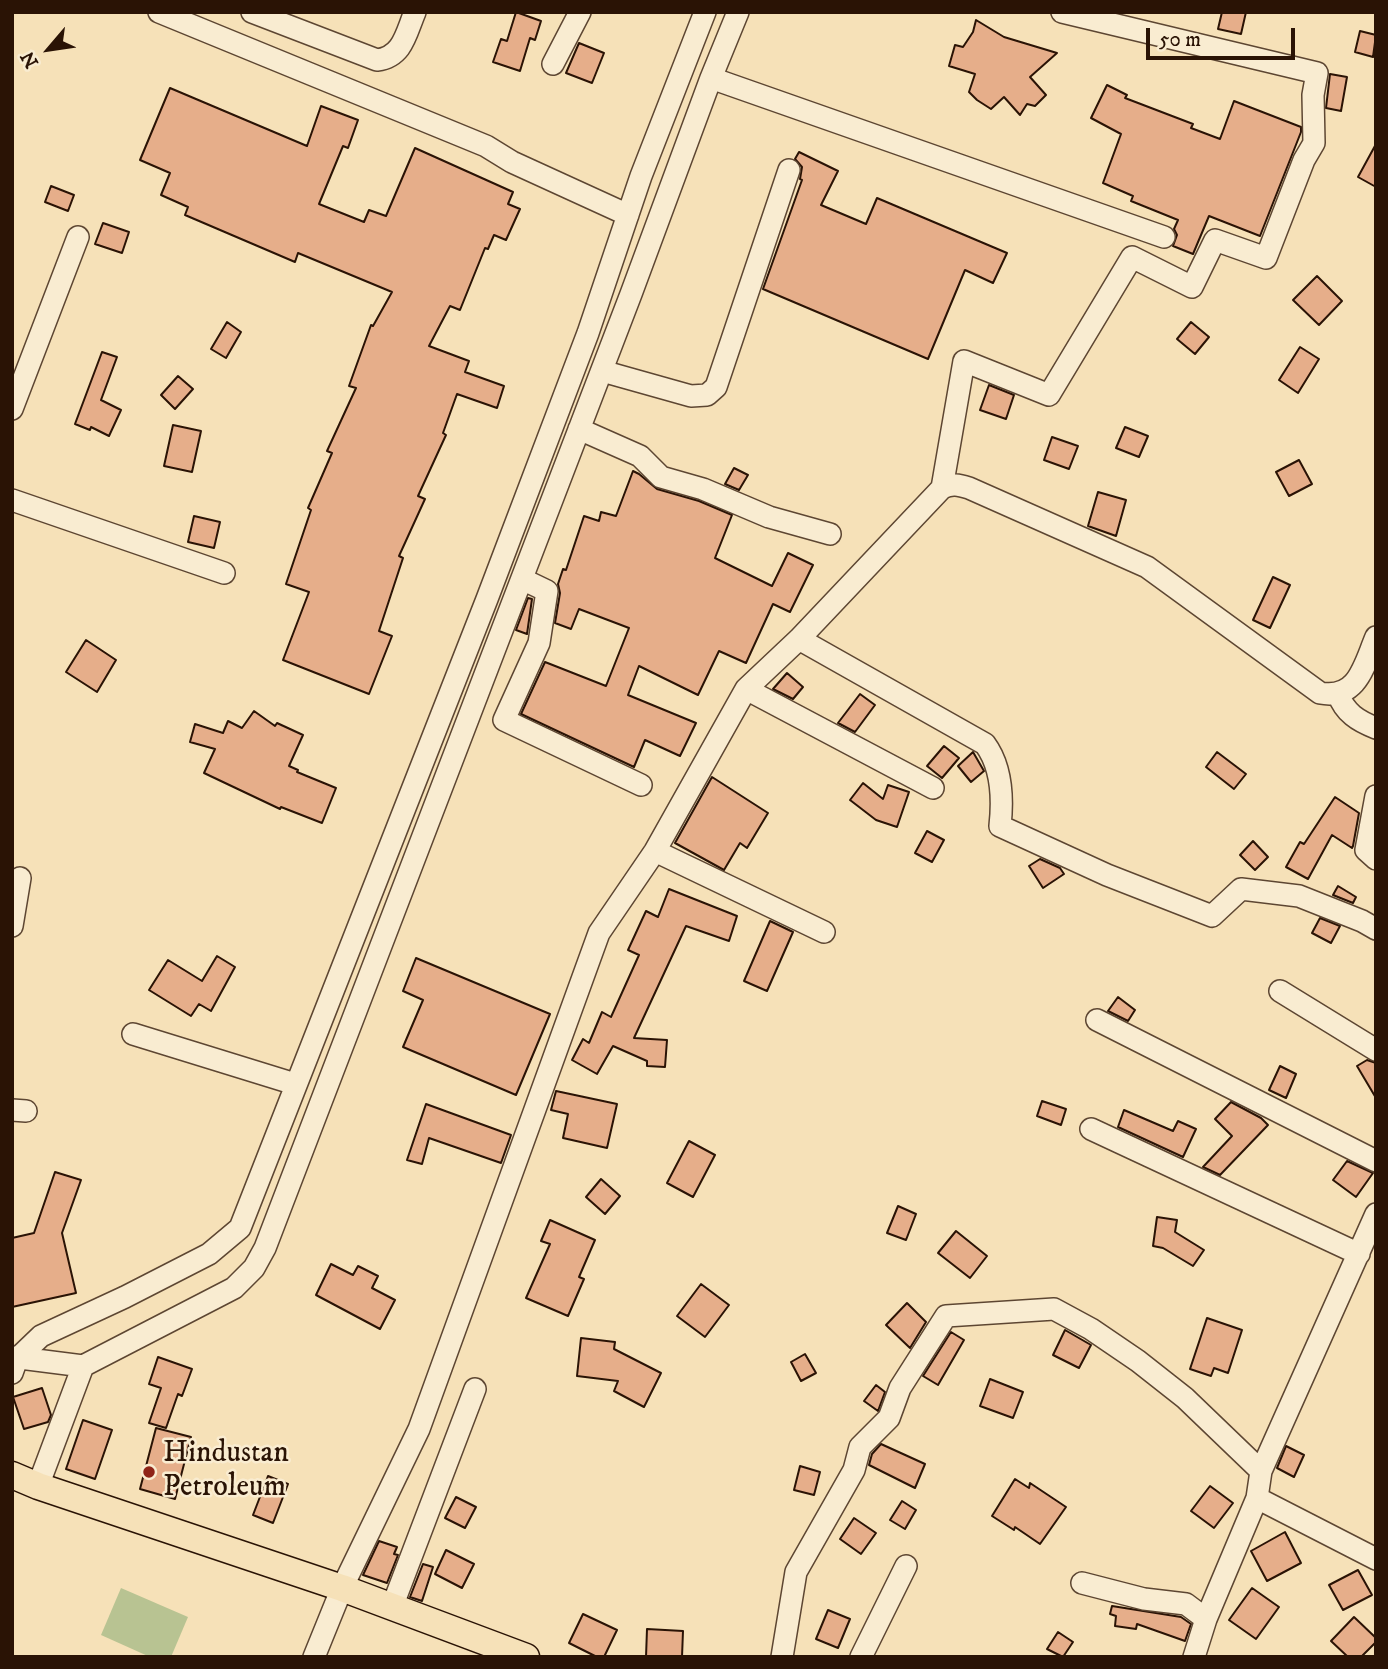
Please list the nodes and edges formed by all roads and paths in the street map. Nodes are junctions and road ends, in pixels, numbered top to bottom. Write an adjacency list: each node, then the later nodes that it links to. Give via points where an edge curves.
1 (159, 12): 13 (street, via 486,146)
2 (252, 12): 3 (street, via 377,60 400,49)
3 (415, 12)
4 (580, 12): 8 (street)
5 (705, 12): 11 (street)
6 (738, 12): 9 (street)
7 (1062, 12): 21 (street, via 1317,73 1314,143 1266,258 1215,240 1192,287 1132,257 1049,395 964,361)
8 (554, 64)
9 (710, 78): 12 (street); 15 (street)
10 (789, 170): 18 (street, via 716,387 707,395 691,396)
11 (641, 176): 12 (street); 13 (street)
12 (668, 193): 17 (street)
13 (628, 215): 16 (street)
14 (78, 237): 19 (street)
15 (1164, 237)
16 (587, 333): 17 (street); 26 (street)
17 (610, 348): 18 (street)
18 (602, 371): 20 (street)
19 (12, 409)
20 (579, 429): 23 (street, via 640,456 661,477); 25 (street)
21 (942, 488): 29 (street); 31 (street, via 969,488 1147,567 1320,693)
22 (12, 500): 24 (street)
23 (830, 534)
24 (224, 573)
25 (522, 579): 27 (street); 33 (street, via 547,591 539,643 504,720)
26 (487, 599): 27 (street); 43 (street)
27 (510, 609): 45 (street)
28 (1376, 637): 31 (street, via 1358,679)
29 (799, 639): 30 (street); 40 (street, via 985,744 997,767 1002,809 999,826 1212,916 1241,889 1299,896)
30 (746, 689): 34 (street); 36 (street)
31 (1338, 694): 32 (street, via 1354,718)
32 (1376, 729)
33 (641, 785)
34 (933, 788)
35 (1376, 796): 37 (street, via 1366,850)
36 (655, 851): 41 (street); 63 (street, via 599,933 419,1429)
37 (1376, 859)
38 (20, 878): 39 (street)
39 (12, 926)
40 (1376, 929)
41 (824, 932)
42 (1280, 991): 47 (street)
43 (320, 1020): 45 (street); 48 (street)
44 (1097, 1020): 50 (street)
45 (350, 1030): 54 (street, via 254,1268 234,1288)
46 (133, 1034): 48 (street)
47 (1376, 1050)
48 (295, 1084): 53 (street, via 240,1228 229,1239 209,1254 41,1336)
49 (1091, 1129): 52 (street)
50 (1376, 1161)
51 (1376, 1214): 52 (street)
52 (1359, 1254): 56 (street)
53 (14, 1363): 54 (street)
54 (83, 1366): 58 (street)
55 (475, 1389): 64 (street)
56 (1261, 1471): 59 (street); 68 (street, via 1185,1398 1138,1361 1054,1310 946,1316 900,1388 889,1418 860,1447 854,1470 796,1572)
57 (12, 1475): 58 (main road)
58 (38, 1486): 63 (main road)
59 (1257, 1498): 60 (street); 65 (street)
60 (1376, 1559)
61 (906, 1566): 69 (street)
62 (1082, 1583): 65 (street, via 1186,1604)
63 (342, 1588): 64 (main road); 66 (street)
64 (392, 1607): 67 (main road)
65 (1206, 1619): 70 (street)
66 (314, 1657)
67 (526, 1657)
68 (782, 1657)
69 (860, 1657)
70 (1194, 1657)

